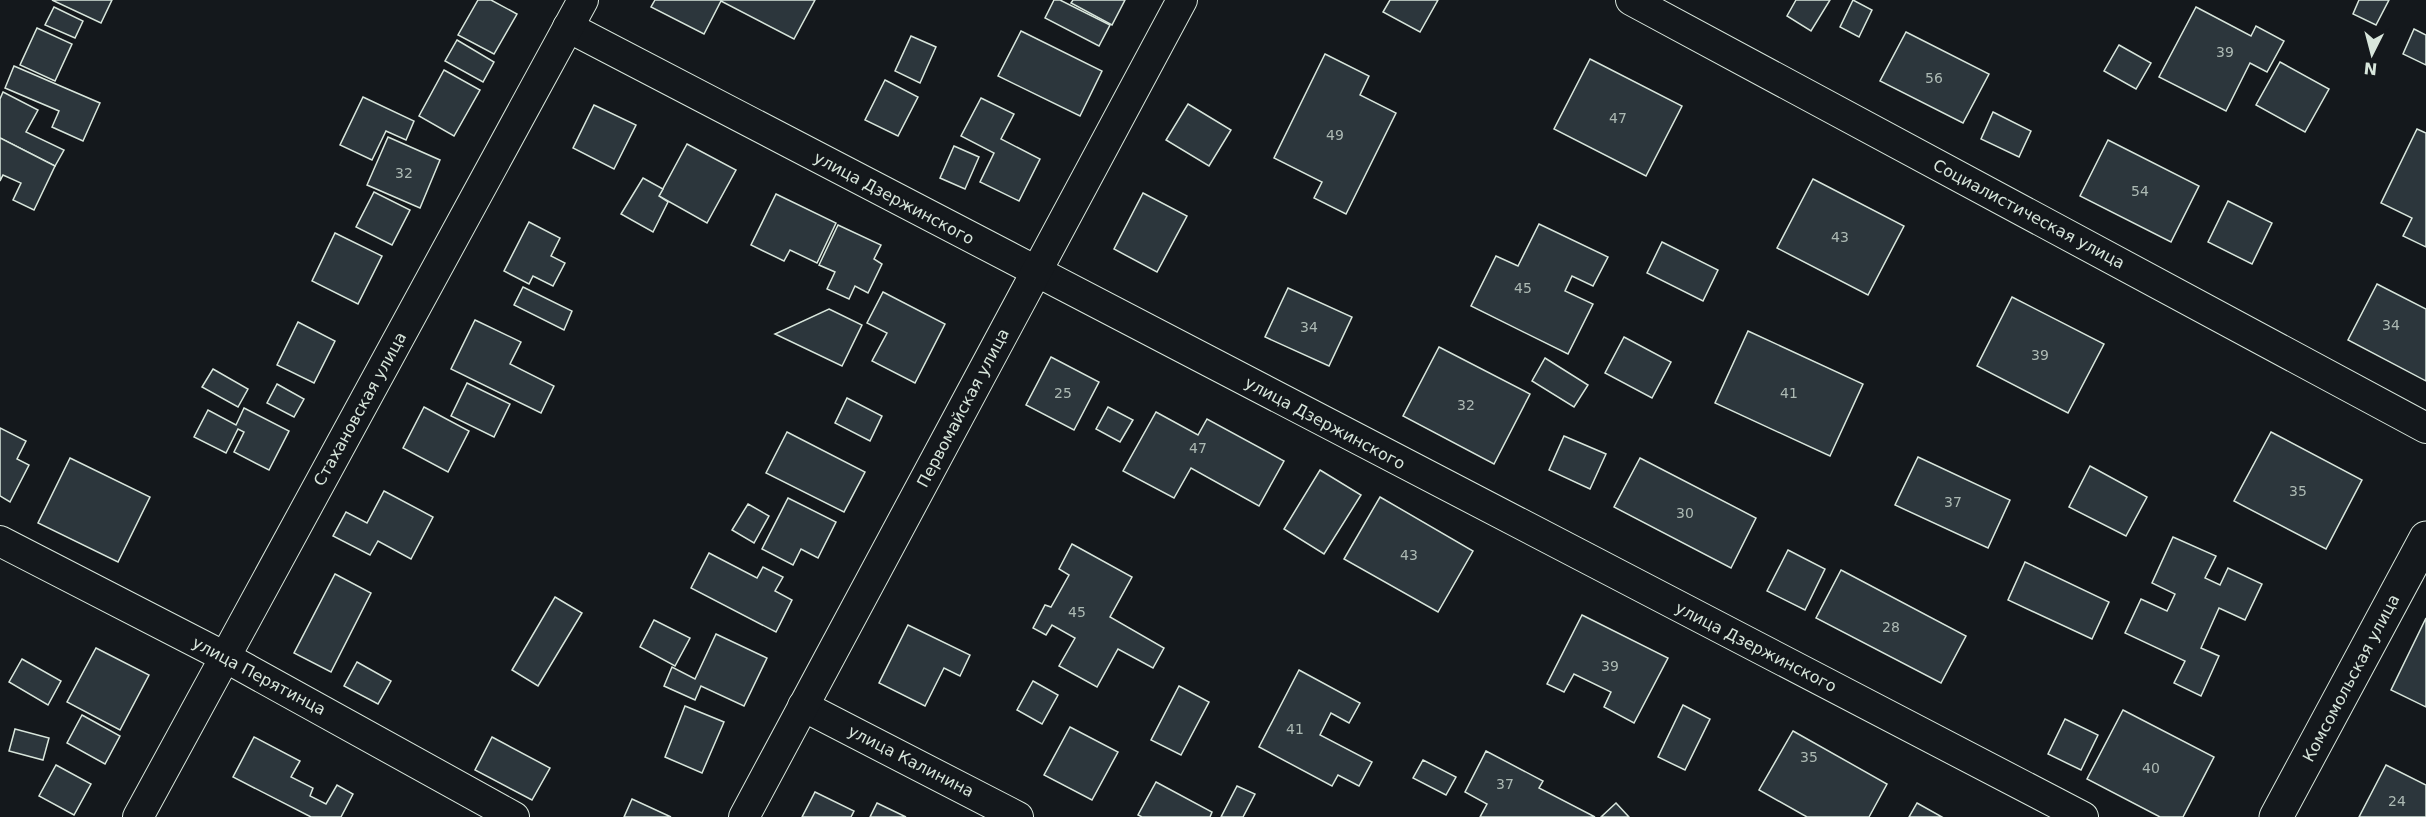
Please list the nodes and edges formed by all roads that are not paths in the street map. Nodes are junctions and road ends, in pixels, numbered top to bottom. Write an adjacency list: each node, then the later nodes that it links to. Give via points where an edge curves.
1 (583, 0): 4 (street, Стахановская улица)
2 (1182, 0): 5 (street, Первомайская улица)
3 (1631, 0): 6 (street, Социалистическая улица)
4 (568, 27): 5 (street, улица Дзержинского); 9 (street, Стахановская улица)
5 (1036, 272): 10 (street, Первомайская улица); 15 (street, улица Дзержинского)
6 (2426, 428)
7 (2426, 538): 16 (main road, Комсомольская улица)
8 (0, 541): 9 (street, улица Перятинца)
9 (225, 657): 11 (street, Стахановская улица); 12 (street, улица Перятинца)
10 (803, 706): 13 (street, Первомайская улица); 14 (street, улица Калинина)
11 (138, 817)
12 (514, 817)
13 (744, 817)
14 (1018, 817)
15 (2082, 817)
16 (2276, 817)

